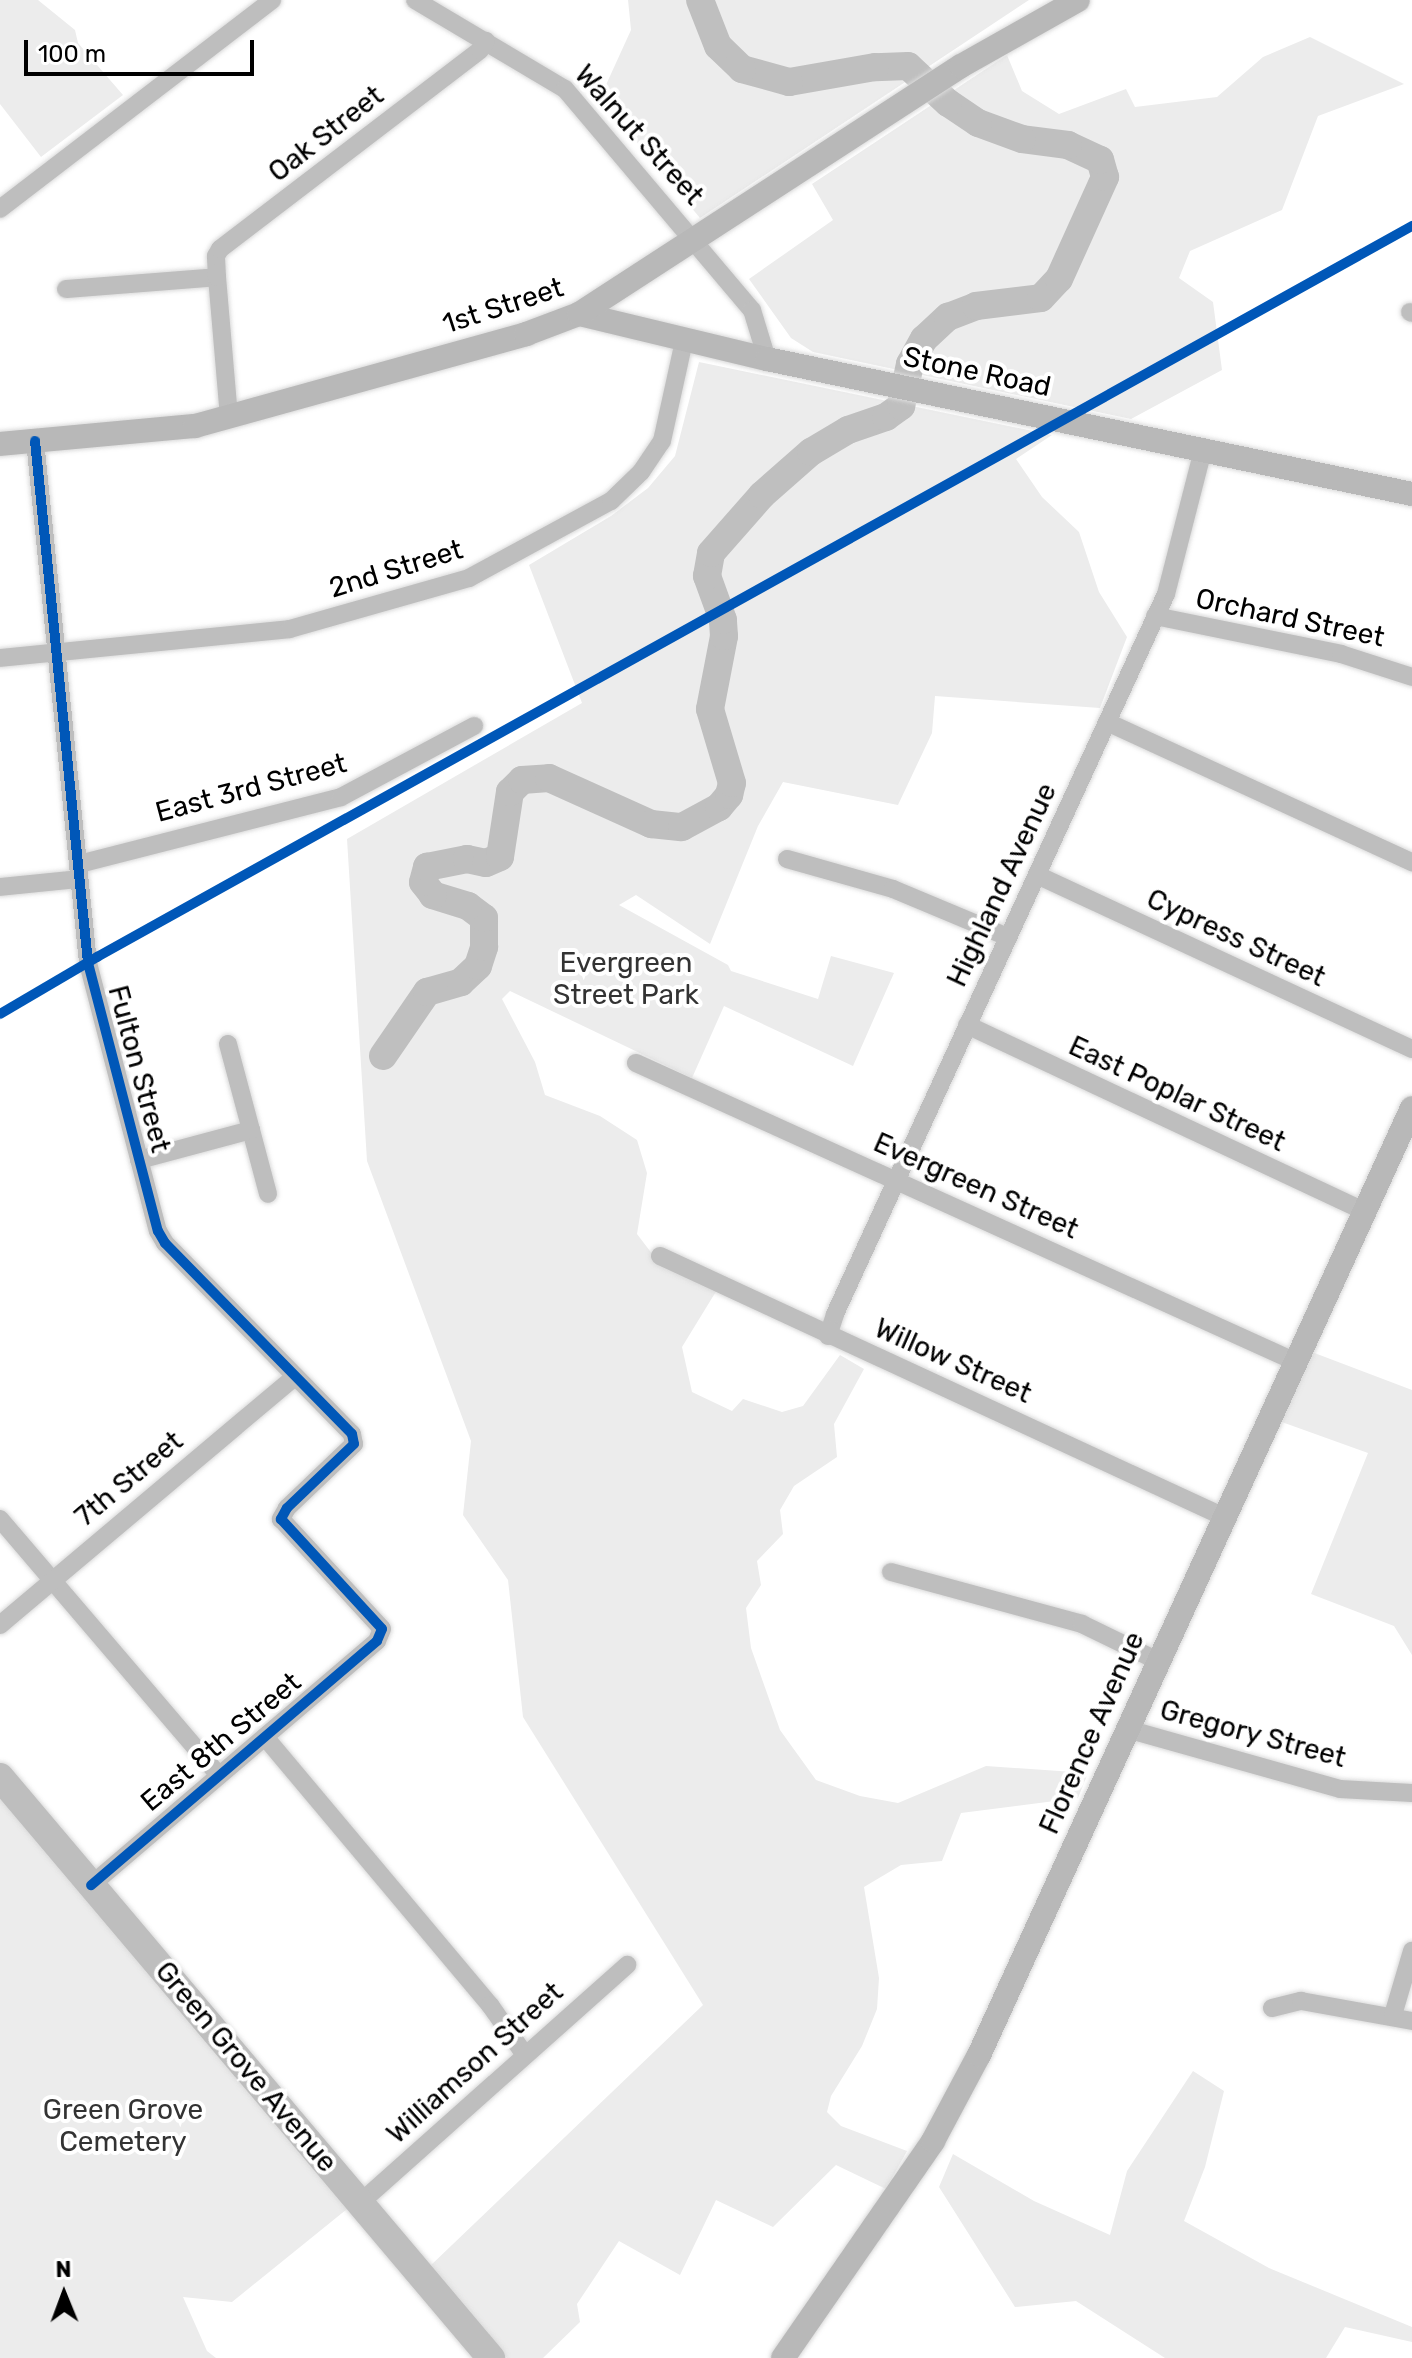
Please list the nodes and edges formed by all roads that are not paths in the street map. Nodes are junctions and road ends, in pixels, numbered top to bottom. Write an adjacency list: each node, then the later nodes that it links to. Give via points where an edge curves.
1 (272, 0): 6 (street)
2 (415, 0): 4 (street, Walnut Street)
3 (1078, 0): 7 (street, 1st Street, via 961,66)
4 (442, 7): 5 (street, Walnut Street)
5 (486, 41): 7 (street, Walnut Street, via 565,89); 8 (street, Oak Street, via 220,249)
6 (0, 209)
7 (696, 241): 10 (street, 1st Street); 12 (street, Walnut Street, via 752,310)
8 (217, 277): 9 (street); 13 (street)
9 (66, 289)
10 (579, 314): 11 (street, Stone Road); 13 (street, 1st Street, via 526,334)
11 (684, 341): 12 (street, Stone Road); 19 (street, 2nd Street, via 662,441 641,472 611,501 491,568 420,595 290,629)
12 (767, 359): 16 (street, Stone Road)
13 (229, 417): 14 (street, 1st Street, via 195,426)
14 (35, 441): 15 (street, 1st Street); 19 (street, Fulton Street)
15 (0, 444)
16 (1203, 450): 17 (street, Stone Road); 18 (street, Highland Avenue, via 1172,574)
17 (1412, 494)
18 (1155, 616): 21 (street, Orchard Street, via 1341,654); 22 (street, Highland Avenue)
19 (57, 653): 20 (street, 2nd Street); 26 (street, Fulton Street)
20 (0, 658)
21 (1412, 677)
22 (1107, 722): 25 (street); 27 (street, Highland Avenue)
23 (474, 726): 26 (street, East 3rd Street, via 354,792)
24 (787, 859): 29 (street, via 893,889)
25 (1412, 862)
26 (79, 871): 28 (street, East 3rd Street); 36 (street, Fulton Street, via 94,997)
27 (1037, 875): 29 (street, Highland Avenue); 32 (street, Cypress Street)
28 (0, 887)
29 (1008, 937): 30 (street, Highland Avenue)
30 (967, 1025): 37 (street, Highland Avenue); 39 (street, East Poplar Street)
31 (228, 1044): 35 (street)
32 (1412, 1049)
33 (636, 1063): 37 (street, Evergreen Street)
34 (1412, 1108): 39 (street, Florence Avenue)
35 (251, 1130): 36 (street, Fulton Street); 38 (street)
36 (139, 1160): 43 (street, Fulton Street, via 165,1243)
37 (896, 1180): 41 (street, Highland Avenue); 42 (street, Evergreen Street)
38 (268, 1194)
39 (1364, 1211): 42 (street, Florence Avenue)
40 (660, 1256): 41 (street, Willow Street)
41 (828, 1336): 44 (street, Willow Street)
42 (1294, 1361): 44 (street, Florence Avenue)
43 (295, 1377): 47 (street, 7th Street); 49 (street, Fulton Street, via 360,1438 281,1519 377,1620)
44 (1224, 1517): 50 (street, Florence Avenue)
45 (0, 1519): 47 (street)
46 (891, 1572): 50 (street, via 1082,1624)
47 (52, 1581): 48 (street, 7th Street); 53 (street)
48 (0, 1625)
49 (381, 1635): 52 (street, East 8th Street)
50 (1158, 1661): 51 (street, Florence Avenue)
51 (1127, 1729): 55 (street, Gregory Street, via 1340,1789); 65 (street, Florence Avenue, via 979,2055 933,2141)
52 (265, 1737): 53 (street, East 8th Street); 62 (street, via 490,2005)
53 (219, 1775): 56 (street, East 8th Street)
54 (0, 1777): 56 (main road, Green Grove Avenue)
55 (1412, 1793)
56 (91, 1885): 63 (main road, Green Grove Avenue)
57 (1412, 1951): 60 (street)
58 (627, 1965): 62 (street, Williamson Street)
59 (1272, 2008): 60 (street, via 1301,2001)
60 (1393, 2015): 61 (street)
61 (1412, 2021)
62 (525, 2055): 63 (street, Williamson Street)
63 (360, 2203): 64 (main road, Green Grove Avenue)
64 (491, 2358)
65 (783, 2358)

